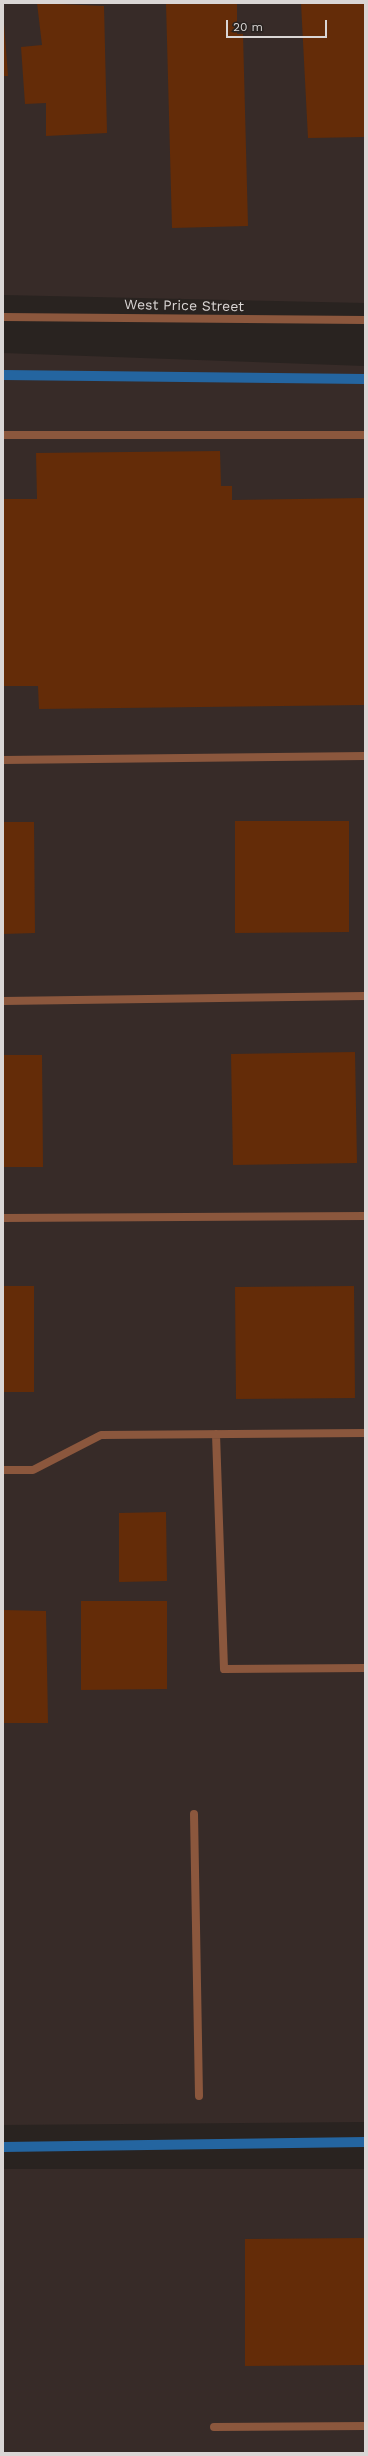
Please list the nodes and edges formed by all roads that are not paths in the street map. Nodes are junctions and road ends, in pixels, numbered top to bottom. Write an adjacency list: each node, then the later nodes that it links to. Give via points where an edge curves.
1 (3, 317): 2 (street, West Price Street)
2 (365, 320)
3 (3, 435): 4 (street)
4 (365, 436)
5 (365, 756): 6 (street)
6 (3, 760)
7 (365, 996): 8 (street)
8 (3, 1001)
9 (365, 1216): 10 (street)
10 (3, 1218)
11 (365, 1433): 12 (street)
12 (216, 1434): 13 (street, via 101,1435 33,1470); 14 (street, via 224,1669)
13 (3, 1470)
14 (365, 1668)
15 (194, 1814): 16 (street)
16 (199, 2096)
17 (365, 2426): 18 (street)
18 (214, 2427)

